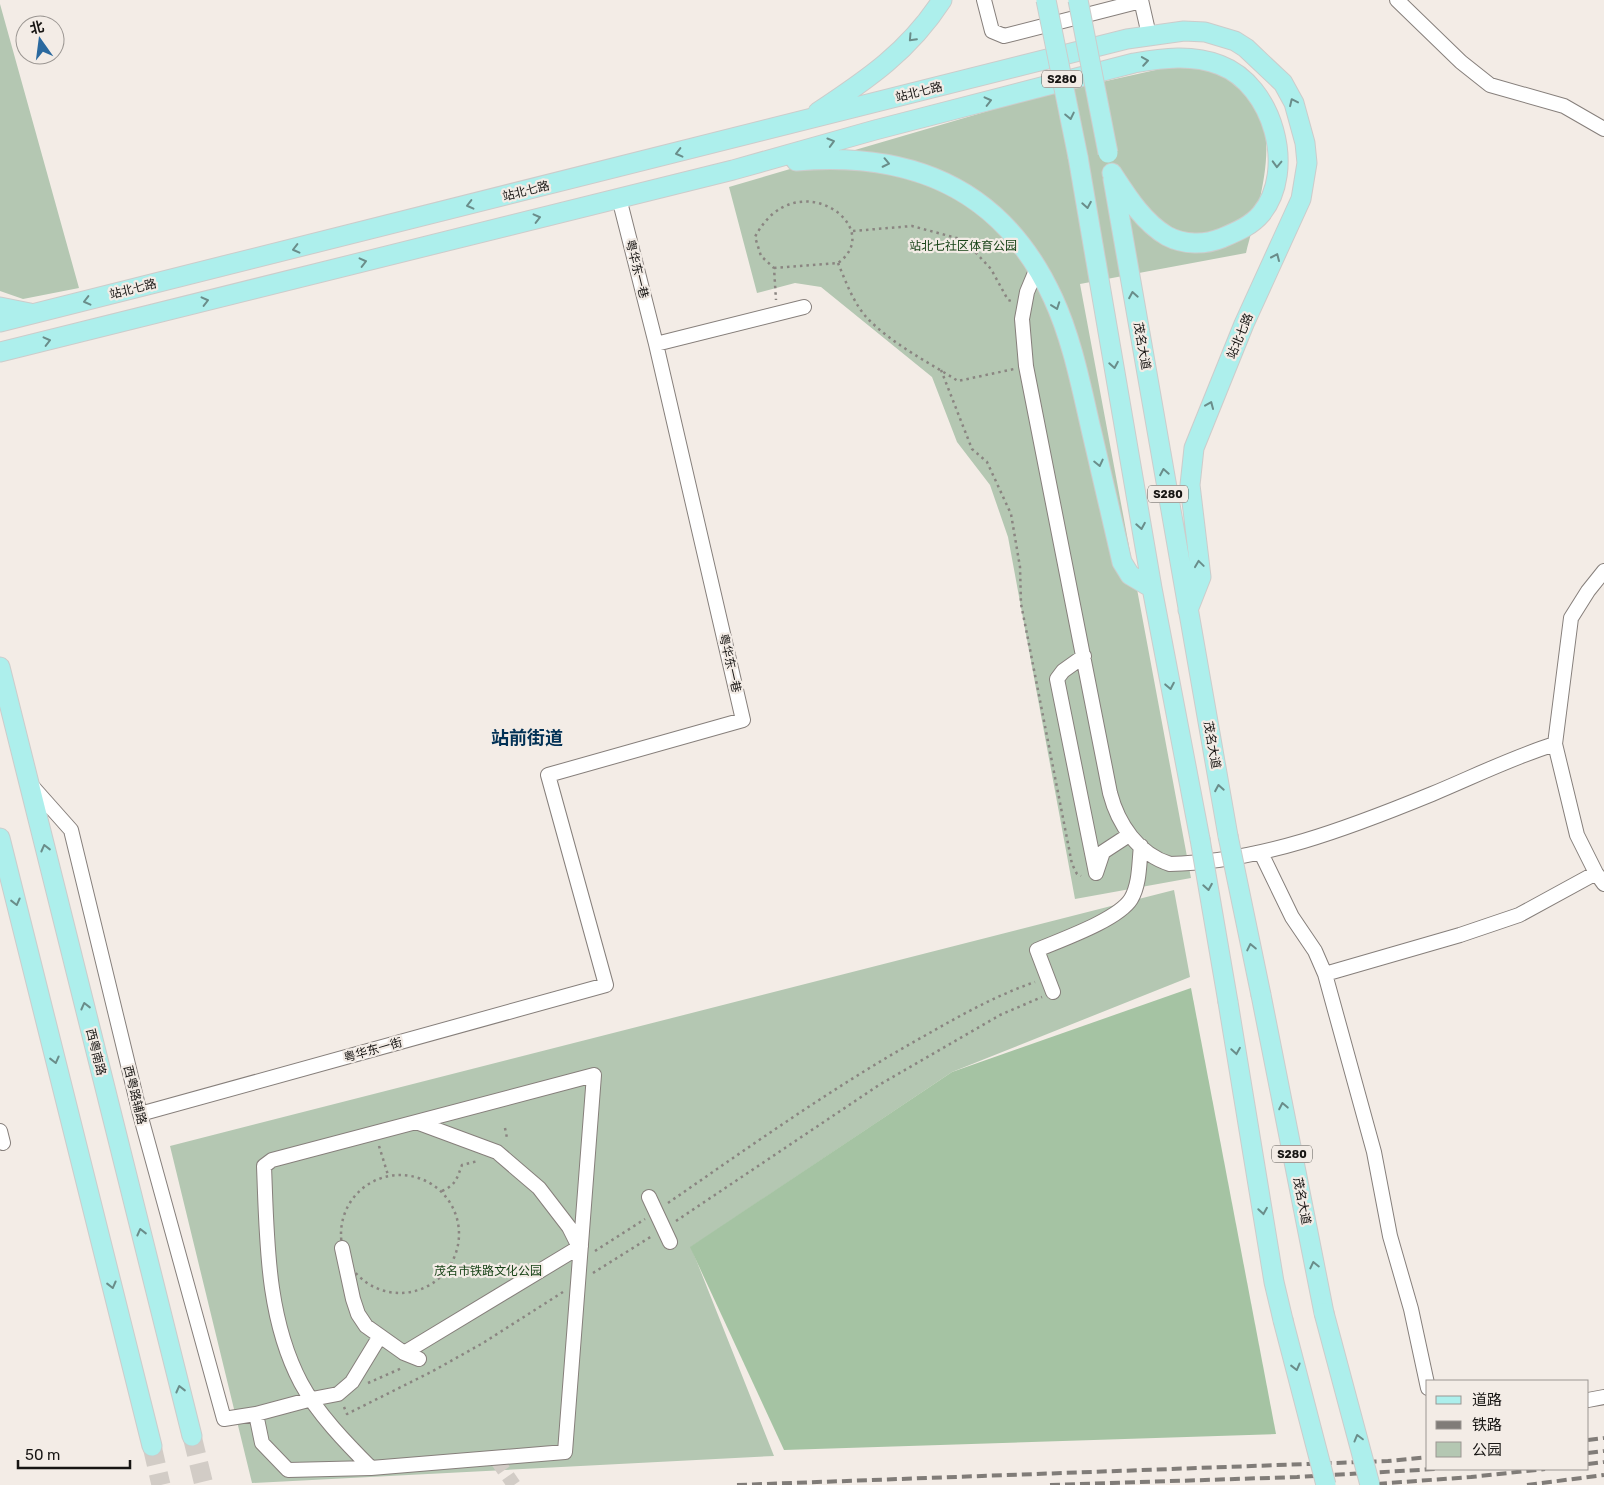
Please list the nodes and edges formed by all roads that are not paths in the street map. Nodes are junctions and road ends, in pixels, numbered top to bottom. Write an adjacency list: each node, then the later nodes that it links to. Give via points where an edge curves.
1 (942, 0): 8 (main road, one-way to 8, via 888,64)
2 (984, 0): 5 (street, via 992,31 1004,36)
3 (1046, 0): 25 (main road, S280, one-way to 25, bridge, via 1078,157)
4 (1078, 0): 11 (main road, 茂名大道 / S280, bridge)
5 (1141, 0): 7 (street)
6 (1397, 0): 9 (street, via 1461,62 1490,84 1564,106)
7 (1148, 35): 8 (main road, 站北七路); 26 (main road, 站北七路, one-way to 7, via 1201,577 1190,485 1194,448 1244,324 1301,199 1307,162 1294,102 1283,83 1246,48 1235,41 1205,32 1184,30)
8 (806, 120): 13 (main road, 站北七路, one-way to 13)
9 (1604, 129)
10 (733, 170): 11 (main road, 站北七路, one-way to 11, via 1134,63 1176,58 1205,61 1232,71 1255,91 1270,117 1277,141 1277,174 1268,202 1254,221 1214,242 1180,241 1157,229 1142,215); 12 (main road, 站北七路); 16 (main road, one-way to 16, via 776,162 850,159 876,161 924,174 953,186 982,205 1008,230)
11 (1112, 174): 26 (main road, 茂名大道 / S280, one-way to 11)
12 (619, 198): 14 (main road, 站北七路, one-way to 12); 22 (street, 粤华东一巷)
13 (496, 199): 14 (main road); 15 (main road, 站北七路, one-way to 15)
14 (502, 227): 17 (main road, 站北七路, one-way to 14)
15 (259, 258): 17 (main road); 20 (main road, 站北七路, one-way to 20)
16 (1037, 268): 25 (main road, one-way to 25, via 1053,299 1079,378 1122,562 1130,575); 27 (street, via 1022,318 1026,366)
17 (266, 286): 23 (main road, 站北七路, one-way to 17)
18 (0, 306): 20 (main road)
19 (804, 307): 22 (street)
20 (33, 314): 21 (main road, 站北七路)
21 (0, 322)
22 (656, 344): 37 (street, 粤华东一巷, via 743,720 548,775)
23 (1, 354)
24 (1604, 571): 29 (street, via 1571,618)
25 (1152, 588): 56 (main road, S280, one-way to 56, bridge, via 1200,839 1274,1282)
26 (1188, 610): 57 (main road, 茂名大道 / S280, one-way to 26, bridge, via 1324,1313 1228,836)
27 (1084, 656): 31 (street, via 1110,793 1115,811); 31 (street, via 1063,670 1057,679 1096,873 1104,852)
28 (0, 667): 30 (main road, 西粤南路)
29 (1555, 744): 34 (street, via 1365,820); 35 (street, via 1577,834)
30 (29, 782): 39 (street, 西粤路辅路, via 71,830); 53 (main road, 西粤南路, one-way to 30)
31 (1129, 835): 33 (street)
32 (0, 838): 54 (main road, one-way to 54)
33 (1141, 846): 34 (street, via 1170,864); 38 (street, via 1138,878 1130,899 1090,928 1037,950)
34 (1261, 853): 36 (street, via 1292,917 1315,951)
35 (1600, 879): 36 (street, via 1519,915)
36 (1325, 974): 48 (street, via 1374,1152 1390,1236 1411,1309)
37 (606, 985): 39 (street, 粤华东一街)
38 (1052, 992)
39 (140, 1114): 52 (street, 西粤路辅路, via 224,1419)
40 (416, 1122): 44 (street, via 497,1152 539,1188 569,1227); 44 (street, via 594,1075); 50 (street, via 272,1160 264,1166 268,1256 275,1308 292,1364)
41 (649, 1198): 42 (street)
42 (670, 1242)
43 (342, 1248): 45 (street, via 358,1314 366,1326)
44 (580, 1251): 46 (street); 55 (street, via 565,1452)
45 (380, 1336): 46 (street); 50 (street, via 352,1382 338,1394)
46 (404, 1353): 47 (street)
47 (419, 1359)
48 (1426, 1380)
49 (1604, 1397): 51 (street)
50 (312, 1399): 52 (street); 55 (street)
51 (1589, 1400)
52 (256, 1414): 55 (street, via 262,1443 288,1470)
53 (192, 1436)
54 (152, 1446)
55 (371, 1468)
56 (1326, 1485)
57 (1370, 1485)

